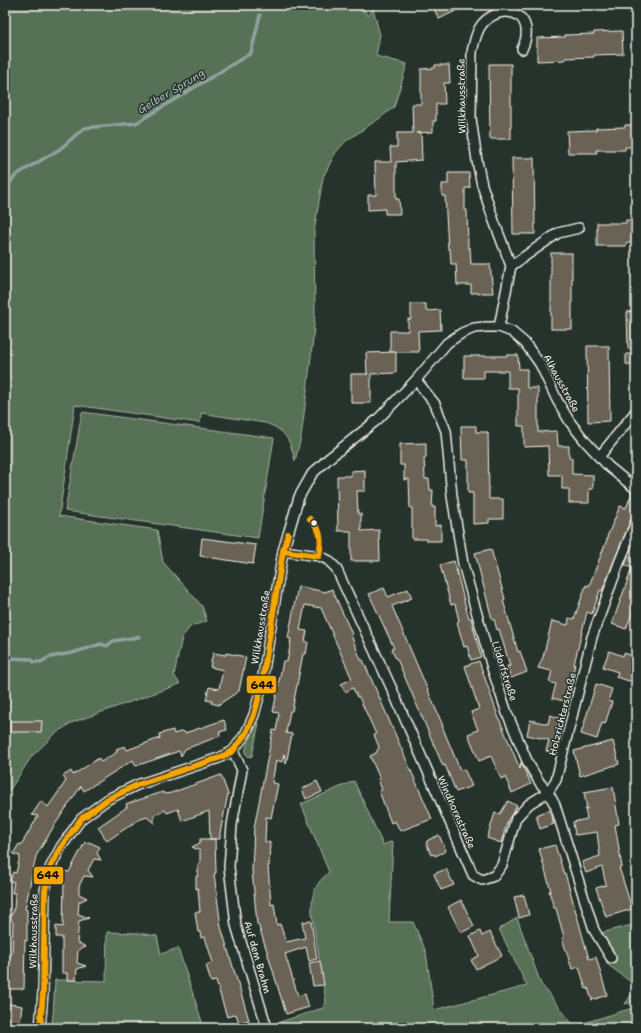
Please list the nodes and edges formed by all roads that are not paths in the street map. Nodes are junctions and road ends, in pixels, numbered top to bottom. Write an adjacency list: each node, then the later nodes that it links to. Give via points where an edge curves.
1 (522, 49): 3 (street, Wilkhausstraße, via 527,40 525,22 516,14 498,12 482,24 472,52 471,118 476,155 482,185)
2 (579, 228): 3 (street, via 558,233)
3 (511, 266): 4 (street)
4 (499, 327): 5 (street, Wilkhausstraße, via 486,326 462,332 448,343); 7 (street, Alhausstraße, via 512,332 525,343 540,364 570,422)
5 (416, 380): 10 (street, Wilkhausstraße, via 377,420 312,474 299,497); 12 (street, Lüdorfstraße, via 435,404 446,431 452,496 463,564 492,668 528,763)
6 (636, 411): 7 (street)
7 (599, 457): 8 (street, Alhausstraße)
8 (636, 489)
9 (636, 522): 12 (street, Holzrichterstraße, via 597,624 556,780)
10 (283, 551): 11 (street, Wilkhausstraße, via 261,689 246,733); 12 (street, Windhornstraße, via 319,556 336,568 473,876 482,880 494,876 502,865 516,818 528,804)
11 (233, 751): 14 (street, Wilkhausstraße, via 137,785 108,799 81,819 61,847 50,868 44,891); 15 (street, Auf dem Brahm, via 242,770 232,825 229,867 236,925)
12 (548, 792): 13 (street, Lüdorfstraße, via 555,806 594,930)
13 (611, 958)
14 (40, 1028)
15 (267, 1028)

